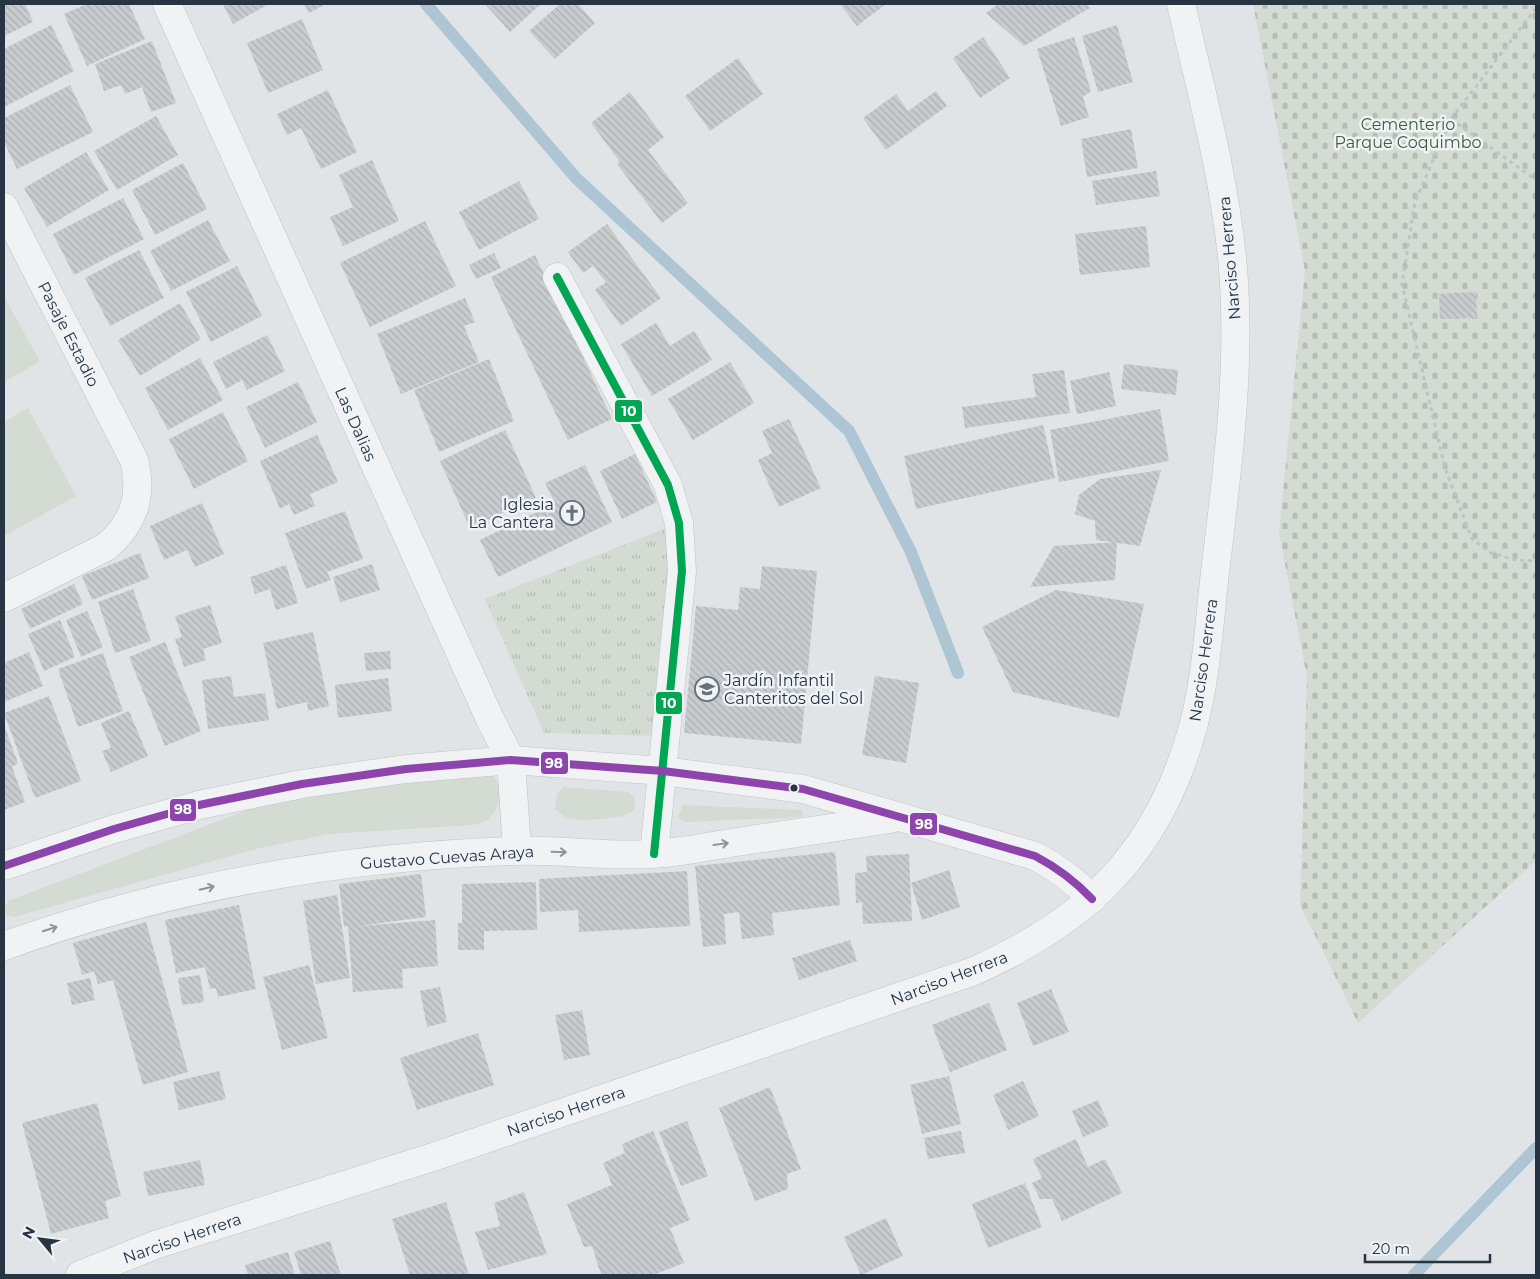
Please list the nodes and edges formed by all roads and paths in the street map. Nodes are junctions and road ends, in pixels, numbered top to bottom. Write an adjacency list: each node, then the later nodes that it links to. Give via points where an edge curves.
1 (167, 4): 10 (street, Las Dalias)
2 (1181, 4): 16 (street, Narciso Herrera, via 1215,152 1233,269 1235,375 1229,456 1201,688 1192,732 1178,775 1158,816 1134,854)
3 (1536, 8): 4 (path)
4 (1451, 119): 5 (path); 8 (path, via 1415,202 1402,284 1445,468 1472,540 1491,553 1516,560)
5 (1536, 180)
6 (4, 207): 9 (street, Pasaje Estadio, via 134,460 138,475 136,504 130,521 119,536 106,547)
7 (557, 277): 11 (street, via 668,484 679,523 682,571)
8 (1536, 561)
9 (4, 598)
10 (511, 760): 11 (street, Gustavo Cuevas Araya); 13 (street, Las Dalias); 15 (street, Gustavo Cuevas Araya, via 406,769 293,786 133,824)
11 (663, 771): 12 (street, Gustavo Cuevas Araya, via 803,789); 14 (street)
12 (899, 818): 14 (street, Gustavo Cuevas Araya, one-way to 12); 16 (street, Gustavo Cuevas Araya, via 1035,856 1075,881)
13 (517, 850): 14 (street, Gustavo Cuevas Araya, one-way to 14); 17 (street, Gustavo Cuevas Araya, one-way to 13, via 134,905 227,884 373,860)
14 (654, 854)
15 (4, 866)
16 (1092, 899): 18 (street, Narciso Herrera, via 1056,928 1016,953 974,971 442,1154 155,1245)
17 (4, 946)
18 (80, 1275)

